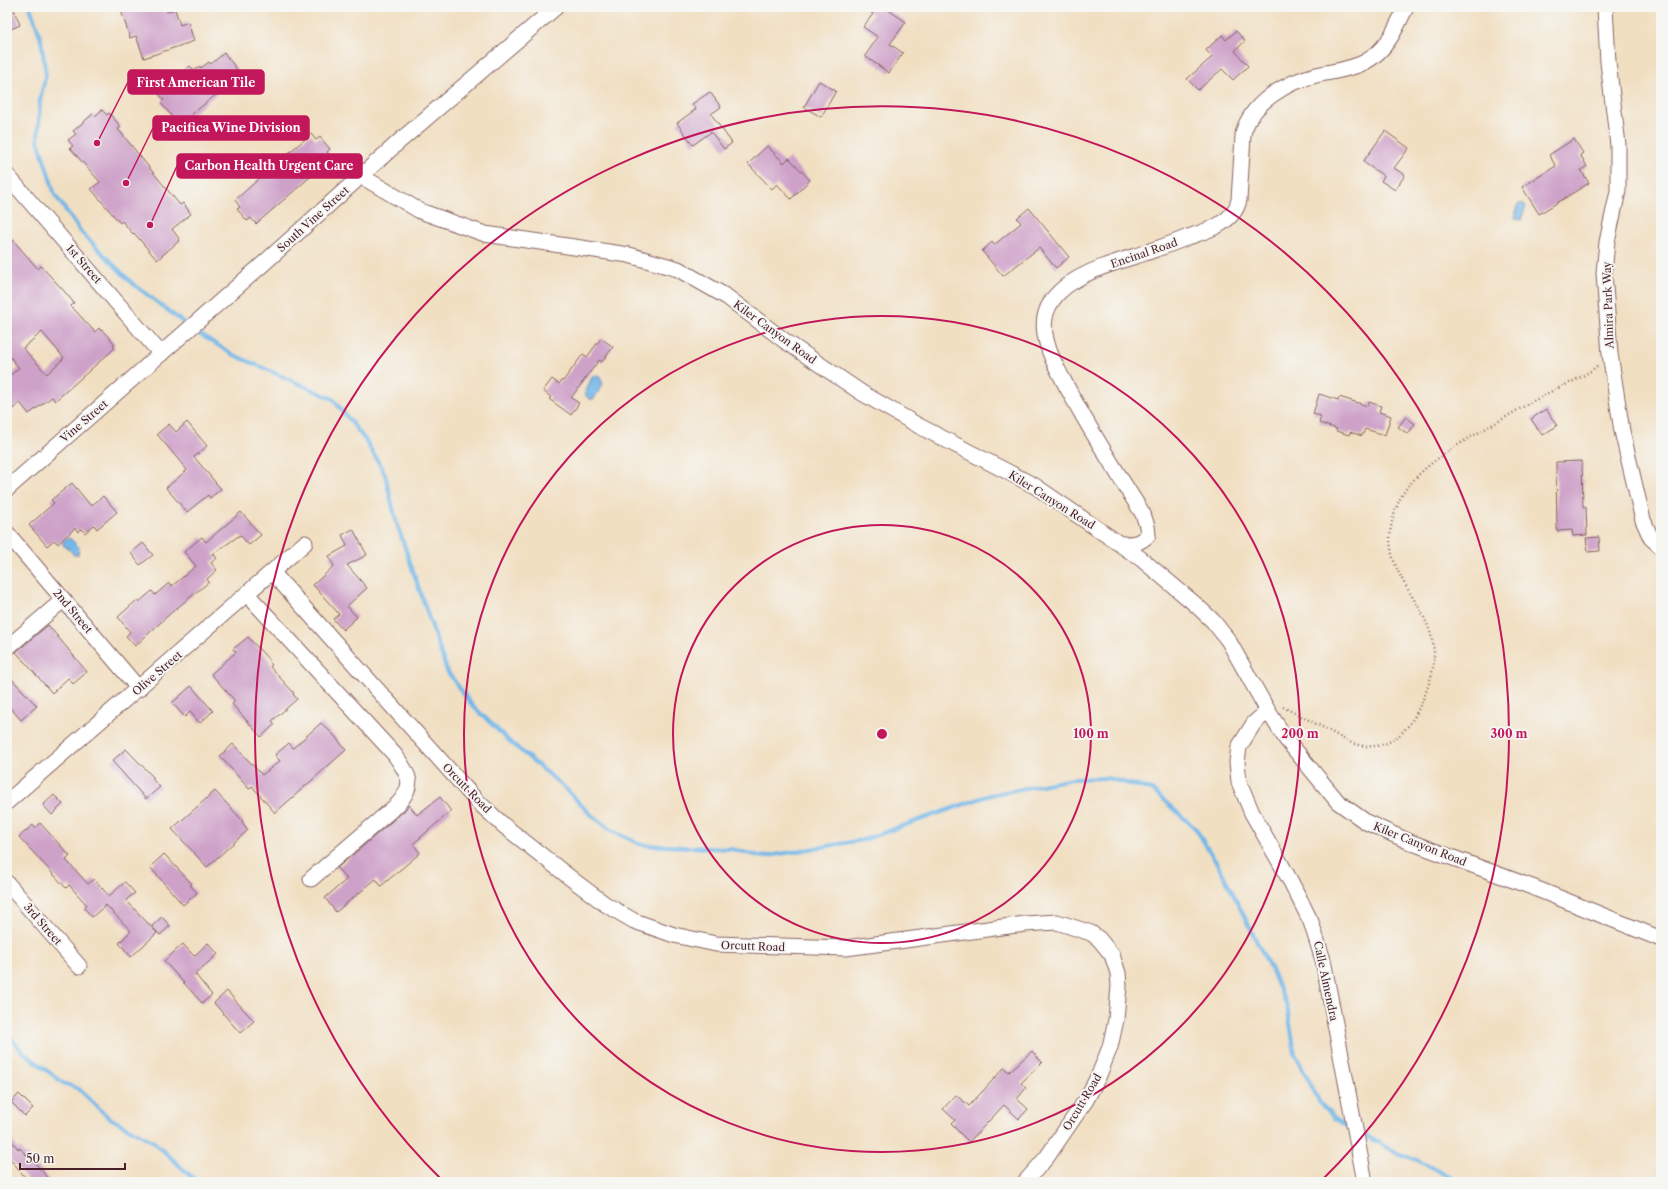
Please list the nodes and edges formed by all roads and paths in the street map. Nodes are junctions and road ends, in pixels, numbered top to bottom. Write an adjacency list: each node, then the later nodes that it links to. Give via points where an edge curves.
1 (556, 7): 5 (street, South Vine Street)
2 (1406, 7): 11 (street, Encinal Road, via 1394,34 1384,47 1366,61 1349,69 1314,76 1292,84 1269,97 1255,110 1244,131 1238,206 1229,218 1211,229 1086,274 1064,287 1049,303 1044,315 1044,333 1049,350 1079,409 1143,514 1147,526 1148,535 1144,539 1136,544)
3 (1605, 7): 7 (street, Almira Park Way, via 1608,62 1618,146 1618,191 1607,242 1604,273)
4 (7, 175): 6 (street, 1st Street)
5 (361, 176): 6 (street, South Vine Street); 11 (street, Kiler Canyon Road, via 420,211 485,234 629,255 678,268 727,297 785,341 862,393 919,426 1035,486)
6 (161, 354): 8 (street, Vine Street)
7 (1610, 354): 12 (street, Almira Park Way, via 1622,431 1643,520 1651,538); 18 (path, via 1588,374 1545,394 1463,442 1425,469 1404,492 1391,525 1392,557 1400,577 1424,616 1434,653 1426,694 1413,720 1401,734 1376,747 1357,745)
8 (7, 489)
9 (7, 533): 15 (street, 2nd Street)
10 (306, 543): 13 (street, Olive Street)
11 (1122, 544): 18 (street, Kiler Canyon Road, via 1213,621 1228,640)
12 (1661, 547)
13 (272, 572): 14 (street, Olive Street); 25 (street, Orcutt Road, via 476,800 573,880 605,904 634,921 674,935 716,944 783,947 846,948 1057,922 1091,933 1099,939 1112,955 1118,973 1116,1020 1110,1047 1100,1075 1086,1100 1047,1157)
14 (247, 594): 17 (street, Olive Street); 21 (street, via 395,755 410,784 406,795 398,804)
15 (63, 600): 16 (street); 17 (street, 2nd Street)
16 (7, 648)
17 (139, 689): 20 (street, Olive Street)
18 (1258, 693): 19 (street, Kiler Canyon Road)
19 (1268, 711): 23 (street, Kiler Canyon Road, via 1286,739 1338,802 1366,822 1410,842 1532,887); 26 (street, Calle Almendra, via 1254,723 1240,747 1237,762 1239,782 1252,813 1312,922 1324,960)
20 (7, 802)
21 (311, 879)
22 (7, 883): 24 (street, 3rd Street)
23 (1661, 939)
24 (79, 966)
25 (1025, 1182)
26 (1365, 1182)

